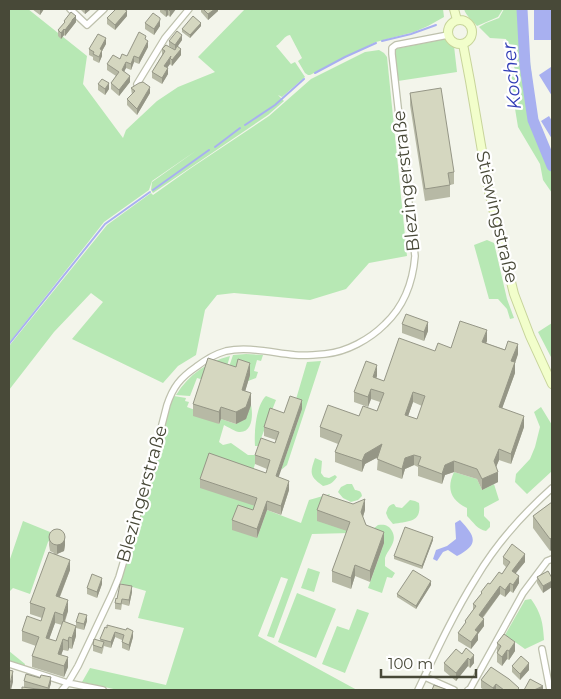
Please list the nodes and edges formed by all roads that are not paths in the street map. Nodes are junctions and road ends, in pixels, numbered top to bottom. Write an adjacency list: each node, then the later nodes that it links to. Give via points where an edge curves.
1 (70, 9): 2 (street, via 87,24)
2 (104, 9)
3 (189, 9): 8 (street, via 165,38)
4 (454, 9): 5 (main road, Stiewingstraße)
5 (457, 20): 6 (main road, via 449,26); 7 (main road, Stiewingstraße, via 464,20 472,29 470,40)
6 (448, 35): 7 (main road, via 456,44); 15 (street, Blezingerstraße, via 392,48 415,256 410,284 398,311 379,331 343,350 301,356 244,349 227,351 207,359 176,384 119,577)
7 (463, 44): 9 (main road, Stiewingstraße, via 489,192 514,294)
8 (137, 84)
9 (552, 384)
10 (552, 488): 14 (street, via 509,533 477,576)
11 (552, 559): 20 (street, via 547,561 523,593)
12 (542, 649): 21 (street)
13 (9, 664): 15 (street)
14 (425, 677): 18 (street); 19 (street)
15 (68, 683): 16 (street); 17 (street)
16 (62, 690)
17 (103, 690)
18 (418, 690)
19 (454, 690)
20 (468, 690)
21 (550, 690)

